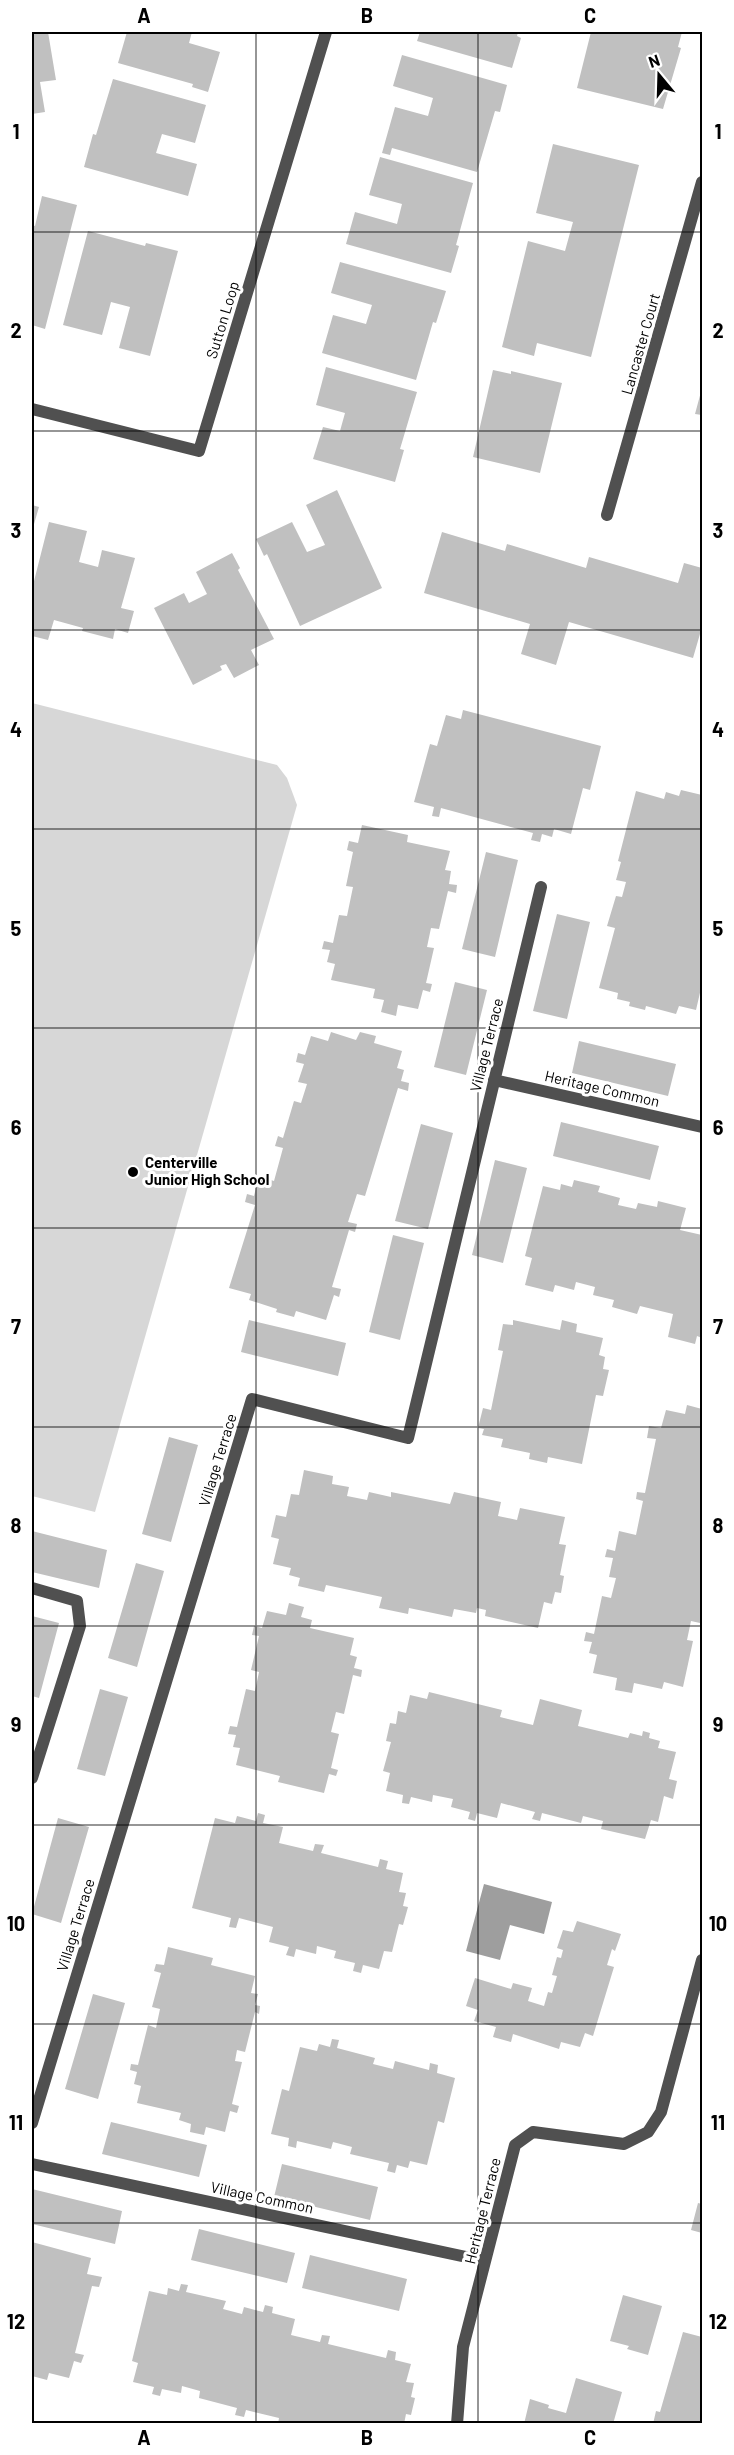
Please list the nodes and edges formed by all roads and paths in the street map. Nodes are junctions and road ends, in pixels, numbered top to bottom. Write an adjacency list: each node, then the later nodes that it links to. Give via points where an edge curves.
1 (326, 32): 3 (street, Sutton Loop, via 199,451)
2 (702, 182): 4 (street, Lancaster Court)
3 (32, 409)
4 (607, 515)
5 (541, 886): 6 (street, Village Terrace)
6 (494, 1080): 7 (street, Heritage Common); 11 (street, Village Terrace, via 408,1438 252,1398)
7 (702, 1127)
8 (32, 1588): 9 (street, via 77,1601 80,1626)
9 (32, 1778)
10 (702, 1960): 13 (street, Heritage Terrace, via 661,2112 648,2132 624,2144 533,2132 515,2145)
11 (32, 2123)
12 (32, 2164): 13 (street, Village Common)
13 (485, 2261): 14 (street, Heritage Terrace, via 464,2347)
14 (457, 2424)

